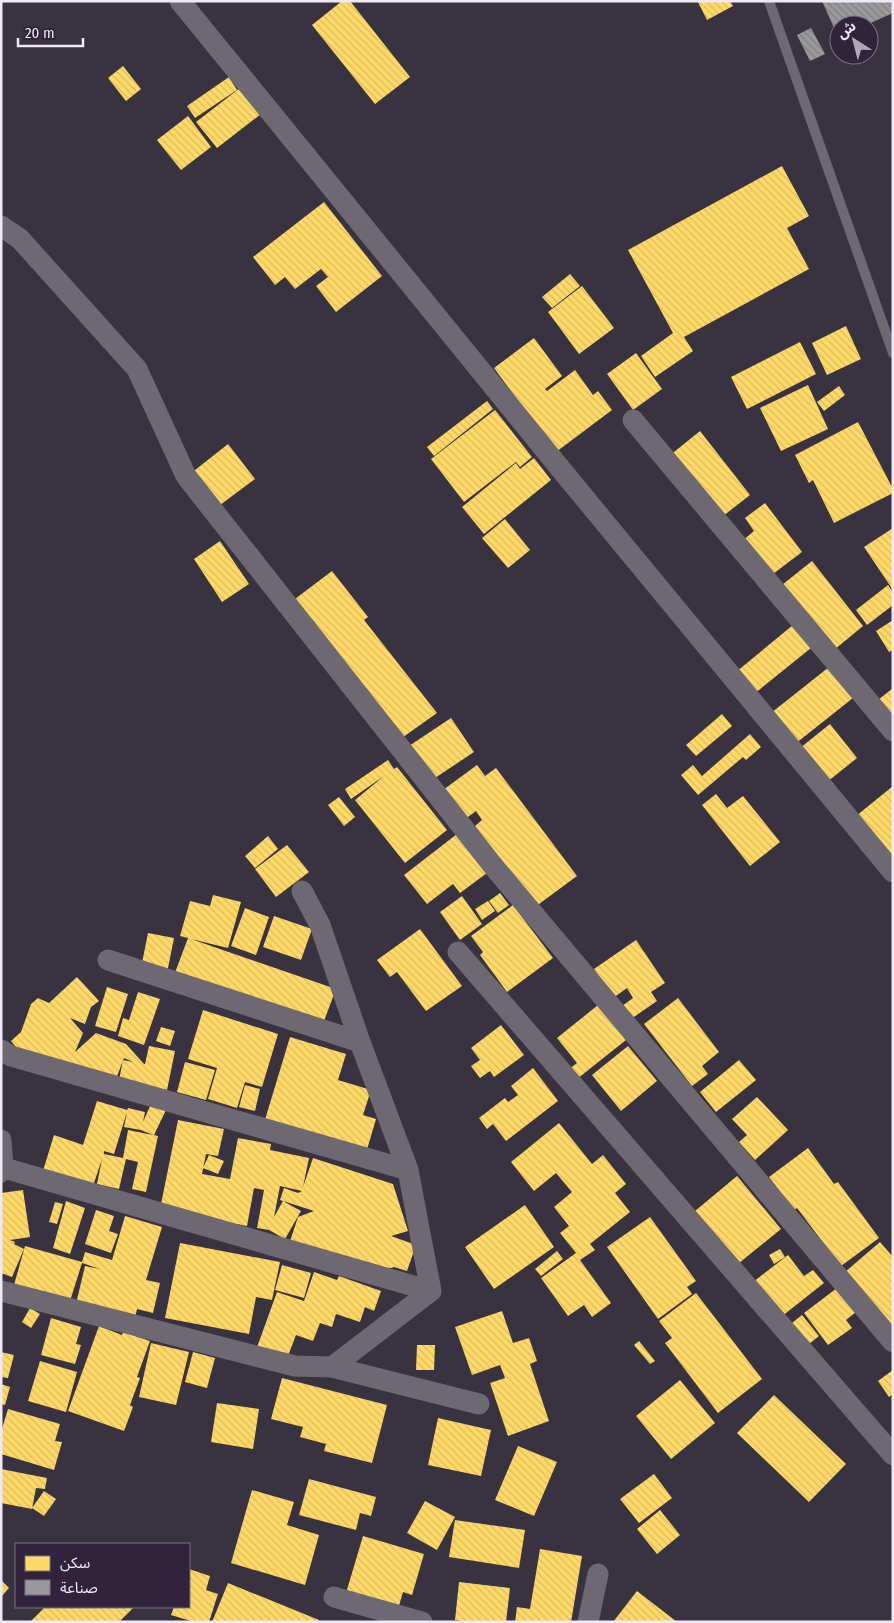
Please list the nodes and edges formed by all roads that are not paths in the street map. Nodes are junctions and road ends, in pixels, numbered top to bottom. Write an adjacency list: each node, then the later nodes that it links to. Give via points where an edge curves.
1 (180, 1): 7 (street)
2 (769, 1): 4 (lane)
3 (1, 226): 18 (street, via 20,239 137,369 186,476 494,867)
4 (893, 353)
5 (633, 420): 6 (street)
6 (893, 731)
7 (893, 872)
8 (302, 891): 11 (street, via 320,925)
9 (458, 952): 21 (street)
10 (108, 960): 11 (street)
11 (360, 1042): 15 (street)
12 (1, 1050): 15 (street, via 10,1056)
13 (1, 1140): 14 (street)
14 (2, 1169): 17 (street)
15 (408, 1170): 17 (street)
16 (1, 1291): 19 (street, via 295,1366)
17 (431, 1291): 19 (street)
18 (893, 1342)
19 (332, 1367): 20 (street)
20 (479, 1404)
21 (893, 1455)
22 (598, 1574): 25 (street)
23 (334, 1597): 24 (street)
24 (422, 1622)
25 (588, 1622)

